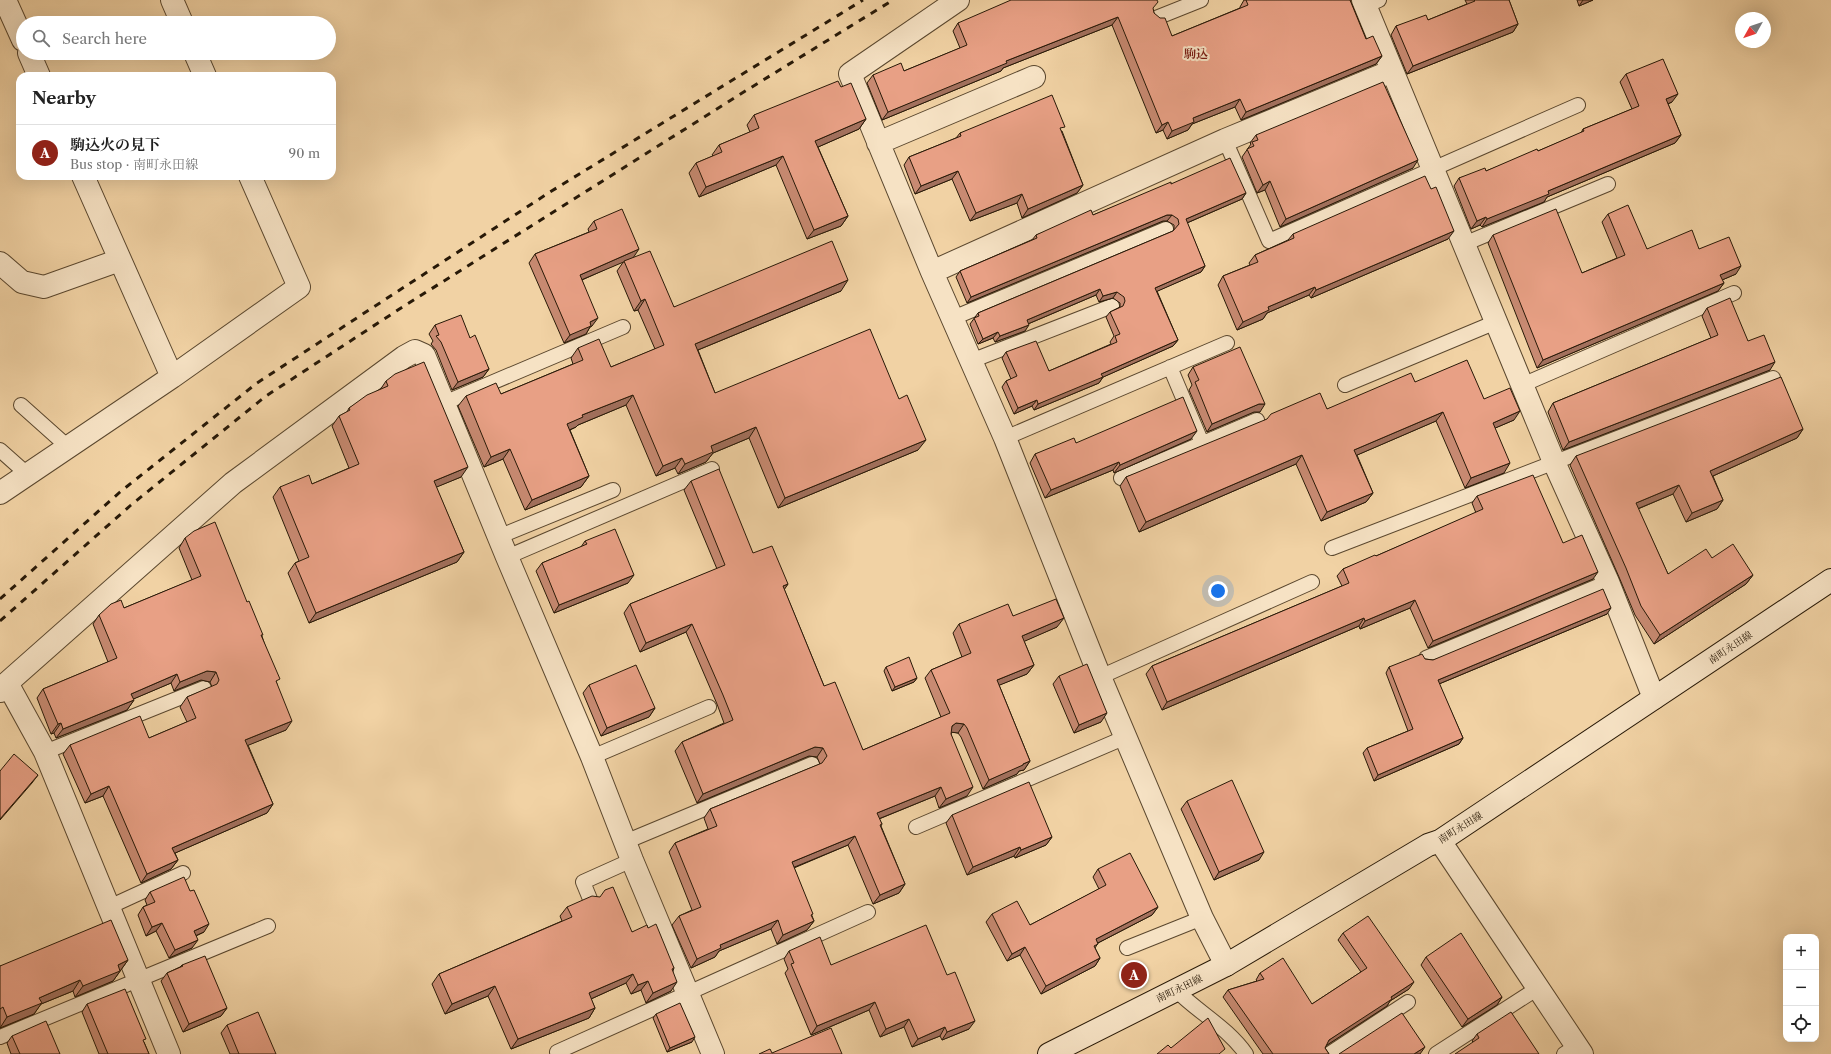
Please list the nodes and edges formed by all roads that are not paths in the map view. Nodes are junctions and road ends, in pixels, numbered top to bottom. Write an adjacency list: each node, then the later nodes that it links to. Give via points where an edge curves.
1 (5, 0): 8 (street)
2 (172, 0): 6 (street)
3 (958, 0): 17 (street, via 850,74)
4 (1200, 0): 7 (lane)
5 (1369, 2): 11 (street)
6 (179, 16)
7 (1156, 18)
8 (16, 24)
9 (32, 60): 12 (street)
10 (198, 60): 13 (street)
11 (1392, 71): 16 (street); 18 (street)
12 (37, 72)
13 (203, 72)
14 (1034, 77): 17 (street)
15 (1578, 105): 18 (lane)
16 (1225, 140): 18 (lane, via 1269,241); 26 (street)
17 (878, 143): 26 (street)
18 (1433, 169): 23 (street)
19 (85, 180): 24 (street)
20 (252, 180): 35 (street, via 299,287)
21 (1608, 184): 23 (lane)
22 (1166, 229): 29 (lane)
23 (1464, 244): 30 (street)
24 (120, 260): 25 (street, via 44,287 22,282); 35 (street)
25 (0, 263)
26 (932, 272): 29 (street)
27 (1734, 294): 38 (lane)
28 (1112, 306): 33 (lane)
29 (952, 318): 33 (street)
30 (1496, 322): 37 (lane); 38 (street)
31 (623, 327): 39 (lane)
32 (1227, 342): 34 (lane)
33 (971, 361): 42 (street)
34 (1170, 367): 42 (lane); 43 (lane)
35 (172, 377): 44 (street)
36 (1773, 378): 46 (lane)
37 (1345, 385)
38 (1522, 385): 46 (street)
39 (444, 404): 52 (street); 60 (street, via 424,355 415,351 404,357 233,483)
40 (21, 406): 44 (lane)
41 (1256, 420): 43 (lane)
42 (1005, 438): 59 (street)
43 (1202, 443): 49 (lane)
44 (68, 447): 48 (street)
45 (0, 450): 48 (lane)
46 (1554, 462): 53 (lane); 57 (street)
47 (712, 469): 54 (lane)
48 (28, 474): 51 (street)
49 (1121, 478)
50 (613, 490): 52 (lane)
51 (0, 493)
52 (498, 537): 54 (street)
53 (1332, 548)
54 (507, 557): 66 (street)
55 (1831, 580): 62 (street, 南町永田線)
56 (1312, 582): 59 (lane)
57 (1608, 582): 58 (lane); 62 (street)
58 (1426, 658)
59 (1100, 677): 64 (street)
60 (4, 687): 65 (street)
61 (204, 688): 65 (lane)
62 (1654, 698): 71 (street, 南町永田線)
63 (709, 708): 66 (lane)
64 (1126, 737): 69 (lane); 77 (street)
65 (45, 752): 75 (street)
66 (592, 757): 72 (street)
67 (812, 764): 72 (lane)
68 (973, 787): 69 (lane)
69 (978, 800): 70 (lane)
70 (916, 827)
71 (1440, 841): 80 (street, 南町永田線, via 1428,845); 82 (street)
72 (628, 851): 74 (lane, via 582,882); 84 (street)
73 (183, 873): 75 (lane)
74 (590, 899)
75 (109, 907): 81 (street)
76 (868, 912): 84 (lane)
77 (1202, 918): 79 (lane); 80 (street)
78 (268, 926): 81 (lane)
79 (1127, 948)
80 (1226, 965): 83 (street, 南町永田線)
81 (139, 980): 86 (lane); 89 (street)
82 (1538, 988): 87 (street); 94 (lane)
83 (1177, 991): 91 (street, 南町永田線); 92 (lane, via 1191,1006 1237,1040)
84 (686, 994): 88 (lane); 90 (street)
85 (1408, 1002): 93 (lane)
86 (0, 1037)
87 (1574, 1051)
88 (557, 1052)
89 (168, 1054)
90 (713, 1054)
91 (1049, 1054)
92 (1246, 1054)
93 (1329, 1054)
94 (1436, 1054)

